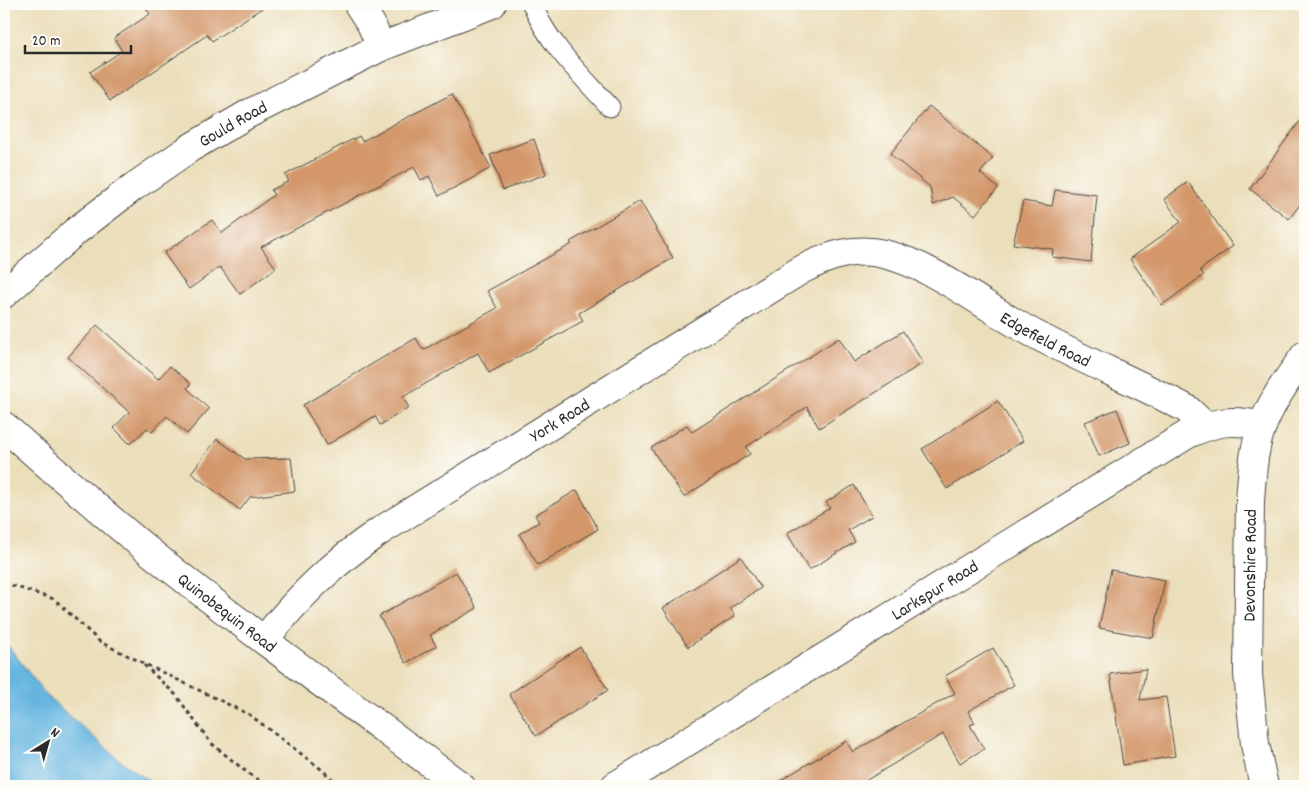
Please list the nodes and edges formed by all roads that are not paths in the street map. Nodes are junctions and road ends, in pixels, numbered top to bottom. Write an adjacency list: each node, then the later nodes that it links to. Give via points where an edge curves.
1 (358, 4): 4 (street)
2 (492, 4): 4 (street, Gould Road)
3 (532, 4): 5 (lane, via 554,44)
4 (380, 47): 7 (street, Gould Road, via 248,114 160,168 76,231)
5 (610, 107)
6 (884, 254): 10 (street, Edgefield Road, via 934,274 1030,332 1187,409); 12 (street, York Road, via 841,253 801,270 397,520 325,572)
7 (4, 294)
8 (1305, 355): 11 (street, Devonshire Road, via 1270,407)
9 (4, 426): 12 (street, Quinobequin Road, via 149,551)
10 (1205, 426): 11 (street, Larkspur Road, via 1237,421); 14 (street, Larkspur Road, via 1170,444)
11 (1262, 426): 15 (street, Devonshire Road, via 1250,500 1248,674 1255,744)
12 (264, 640): 13 (street, Quinobequin Road)
13 (461, 786)
14 (615, 786)
15 (1264, 786)

